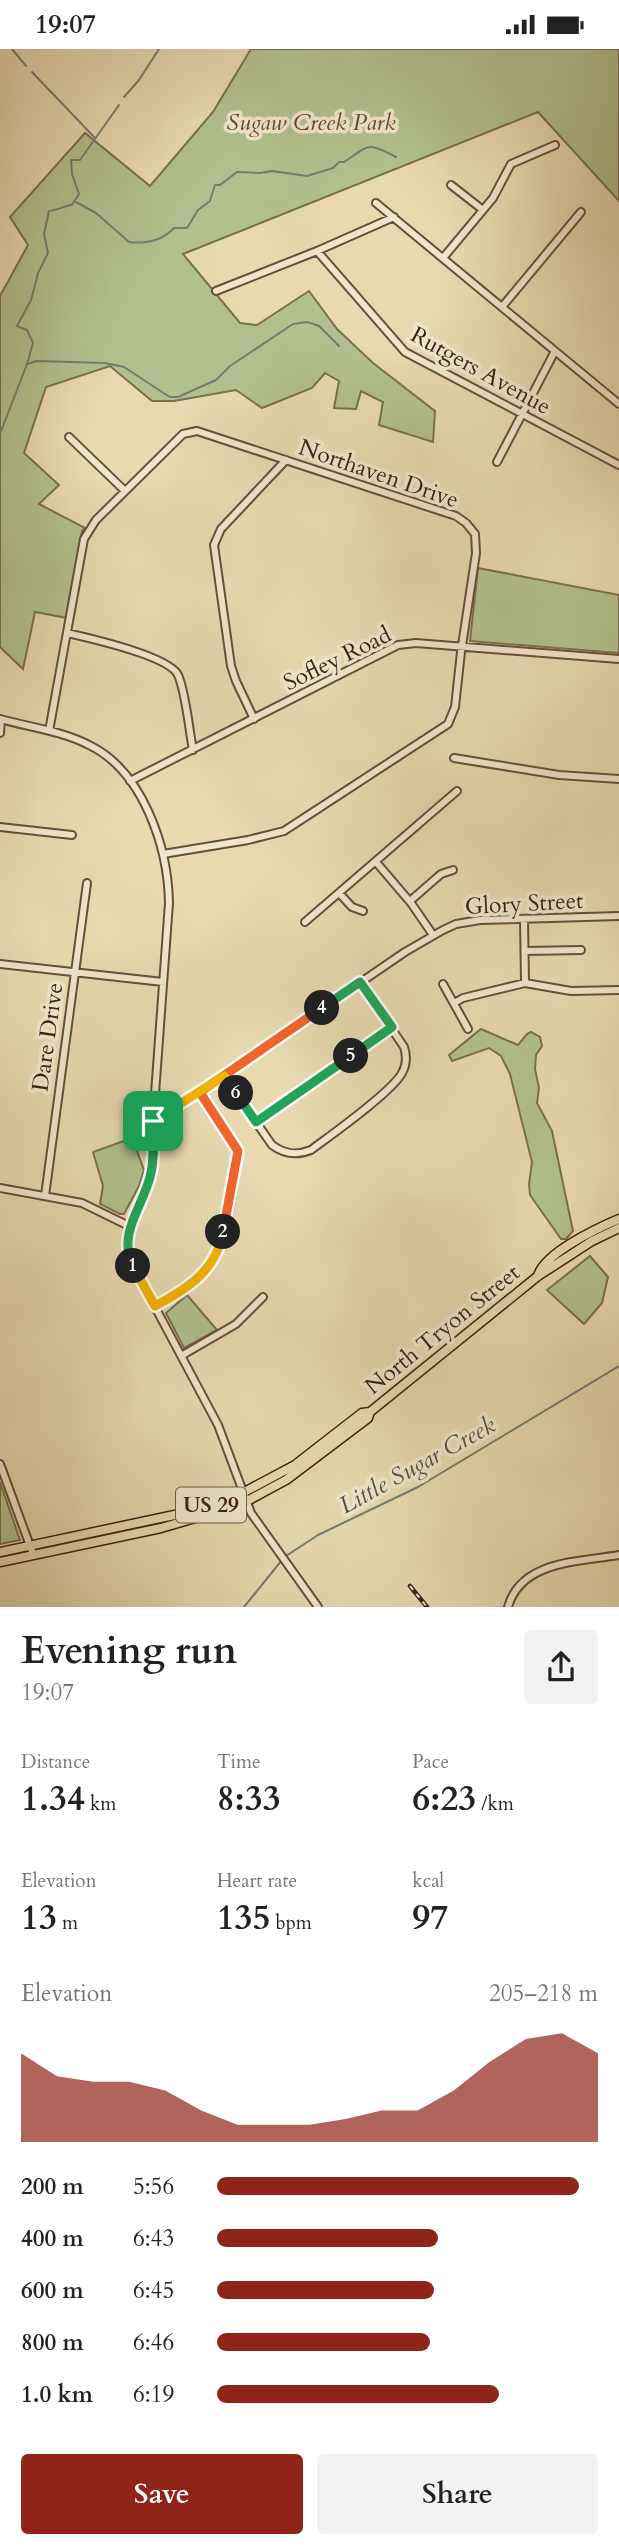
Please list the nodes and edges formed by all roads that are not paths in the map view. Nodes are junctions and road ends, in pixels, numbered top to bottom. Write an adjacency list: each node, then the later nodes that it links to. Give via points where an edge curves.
1 (555, 145): 4 (street, via 511,164)
2 (451, 185): 4 (street)
3 (376, 203): 6 (street)
4 (483, 210): 8 (street)
5 (581, 212): 10 (street)
6 (394, 217): 7 (street); 8 (street)
7 (317, 251): 9 (street); 13 (street, Rutgers Avenue, via 405,352)
8 (443, 258): 10 (street)
9 (216, 291)
10 (502, 307): 11 (street)
11 (555, 351): 12 (street); 13 (street)
12 (619, 404)
13 (522, 415): 16 (street); 17 (street, Rutgers Avenue)
14 (69, 437): 18 (street)
15 (286, 460): 18 (street, Northaven Drive, via 197,431 187,432); 20 (street, Northaven Drive, via 384,490 466,523 476,537 477,553); 22 (street, via 221,529 214,545 231,666)
16 (498, 462)
17 (619, 465)
18 (125, 491): 19 (street, Northaven Drive, via 84,539)
19 (67, 633): 24 (street, Northaven Drive); 26 (street, via 127,649 176,671)
20 (462, 647): 21 (street, Sofley Road); 22 (street, Sofley Road, via 398,645); 33 (street, Northaven Drive, via 453,715 444,728 284,831)
21 (619, 659)
22 (254, 719): 26 (street, Sofley Road)
23 (1, 720): 24 (street); 25 (street)
24 (48, 731): 29 (street, via 97,749)
25 (0, 733)
26 (193, 750): 29 (street, Sofley Road)
27 (454, 758): 28 (street)
28 (619, 779)
29 (130, 781): 33 (street)
30 (457, 791): 34 (street)
31 (0, 827): 32 (street)
32 (72, 835)
33 (163, 854): 48 (street, via 169,903)
34 (376, 862): 37 (street); 38 (street)
35 (453, 870): 38 (street, via 441,874)
36 (87, 883): 47 (street, Dare Drive)
37 (340, 894): 39 (street); 42 (street)
38 (410, 901): 43 (street)
39 (363, 911)
40 (619, 915): 41 (street, Glory Street)
41 (524, 919): 43 (street, Glory Street, via 466,922); 44 (street)
42 (305, 922)
43 (433, 935): 49 (street, Glory Street)
44 (525, 950): 45 (street); 50 (street)
45 (582, 950)
46 (0, 964): 47 (street)
47 (74, 972): 48 (street); 61 (street, Dare Drive)
48 (163, 982): 58 (street)
49 (360, 982): 54 (street); 56 (street, Glory Street)
50 (526, 983): 52 (street, via 566,990); 53 (street)
51 (443, 984): 53 (street)
52 (619, 990)
53 (454, 1003): 55 (street)
54 (392, 1027): 59 (street); 59 (street, via 407,1057 402,1074 311,1150 302,1154 281,1151)
55 (468, 1029)
56 (224, 1076): 57 (street, Glory Street); 59 (street)
57 (200, 1092): 58 (street, Glory Street); 67 (street, via 238,1151 222,1240 196,1281)
58 (153, 1121): 63 (street, via 150,1177)
59 (256, 1122)
60 (0, 1188): 61 (street)
61 (45, 1196): 63 (street, via 82,1203)
62 (619, 1219): 65 (main road, North Tryon Street / US 29, via 560,1252 540,1268)
63 (130, 1226): 67 (street, via 130,1261)
64 (619, 1228): 65 (main road, North Tryon Street / US 29)
65 (538, 1276): 70 (main road, North Tryon Street / US 29, via 370,1412 362,1413)
66 (263, 1297): 68 (street, via 236,1324)
67 (155, 1306): 68 (street)
68 (181, 1356): 70 (street, via 218,1426)
69 (0, 1464): 71 (street)
70 (245, 1497): 71 (main road, North Tryon Street / US 29, via 196,1519); 75 (street, via 251,1513)
71 (31, 1550): 72 (main road, North Tryon Street / US 29); 74 (main road, North Tryon Street / US 29)
72 (0, 1552)
73 (619, 1555): 76 (street, via 535,1572 518,1585)
74 (0, 1562)
75 (318, 1607)
76 (509, 1607)

